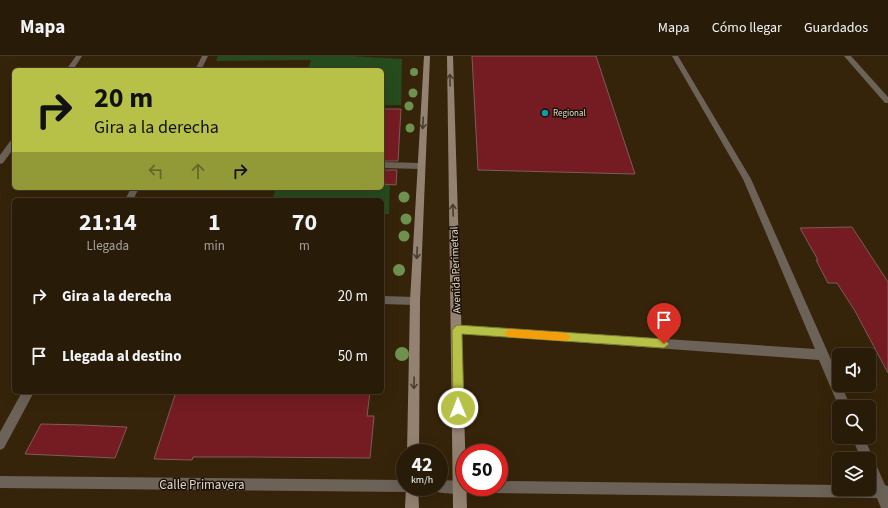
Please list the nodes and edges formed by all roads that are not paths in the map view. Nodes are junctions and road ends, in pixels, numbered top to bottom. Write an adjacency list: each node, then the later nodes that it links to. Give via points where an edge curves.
1 (79, 56): 7 (street)
2 (205, 56): 8 (street)
3 (427, 56): 13 (main road, one-way to 13)
4 (450, 56): 16 (main road, Avenida Perimetral, one-way to 4)
5 (675, 56): 17 (street, via 747,179)
6 (847, 56): 9 (street)
7 (70, 68)
8 (199, 68)
9 (888, 101)
10 (12, 145): 11 (street)
11 (0, 161)
12 (384, 165): 13 (street)
13 (421, 166): 15 (main road, one-way to 15)
14 (384, 300): 15 (street)
15 (416, 301): 21 (main road, one-way to 21)
16 (457, 330): 17 (street); 22 (main road, Avenida Perimetral)
17 (823, 355): 19 (street)
18 (27, 394): 20 (street)
19 (842, 400)
20 (0, 444)
21 (412, 444)
22 (461, 444)
23 (876, 477): 27 (street)
24 (0, 482): 25 (street, Calle Primavera)
25 (396, 486)
26 (508, 487): 27 (street)
27 (884, 492): 32 (street)
28 (412, 496): 30 (main road)
29 (461, 496): 31 (main road, Avenida Perimetral)
30 (412, 508)
31 (460, 508)
32 (888, 508)

